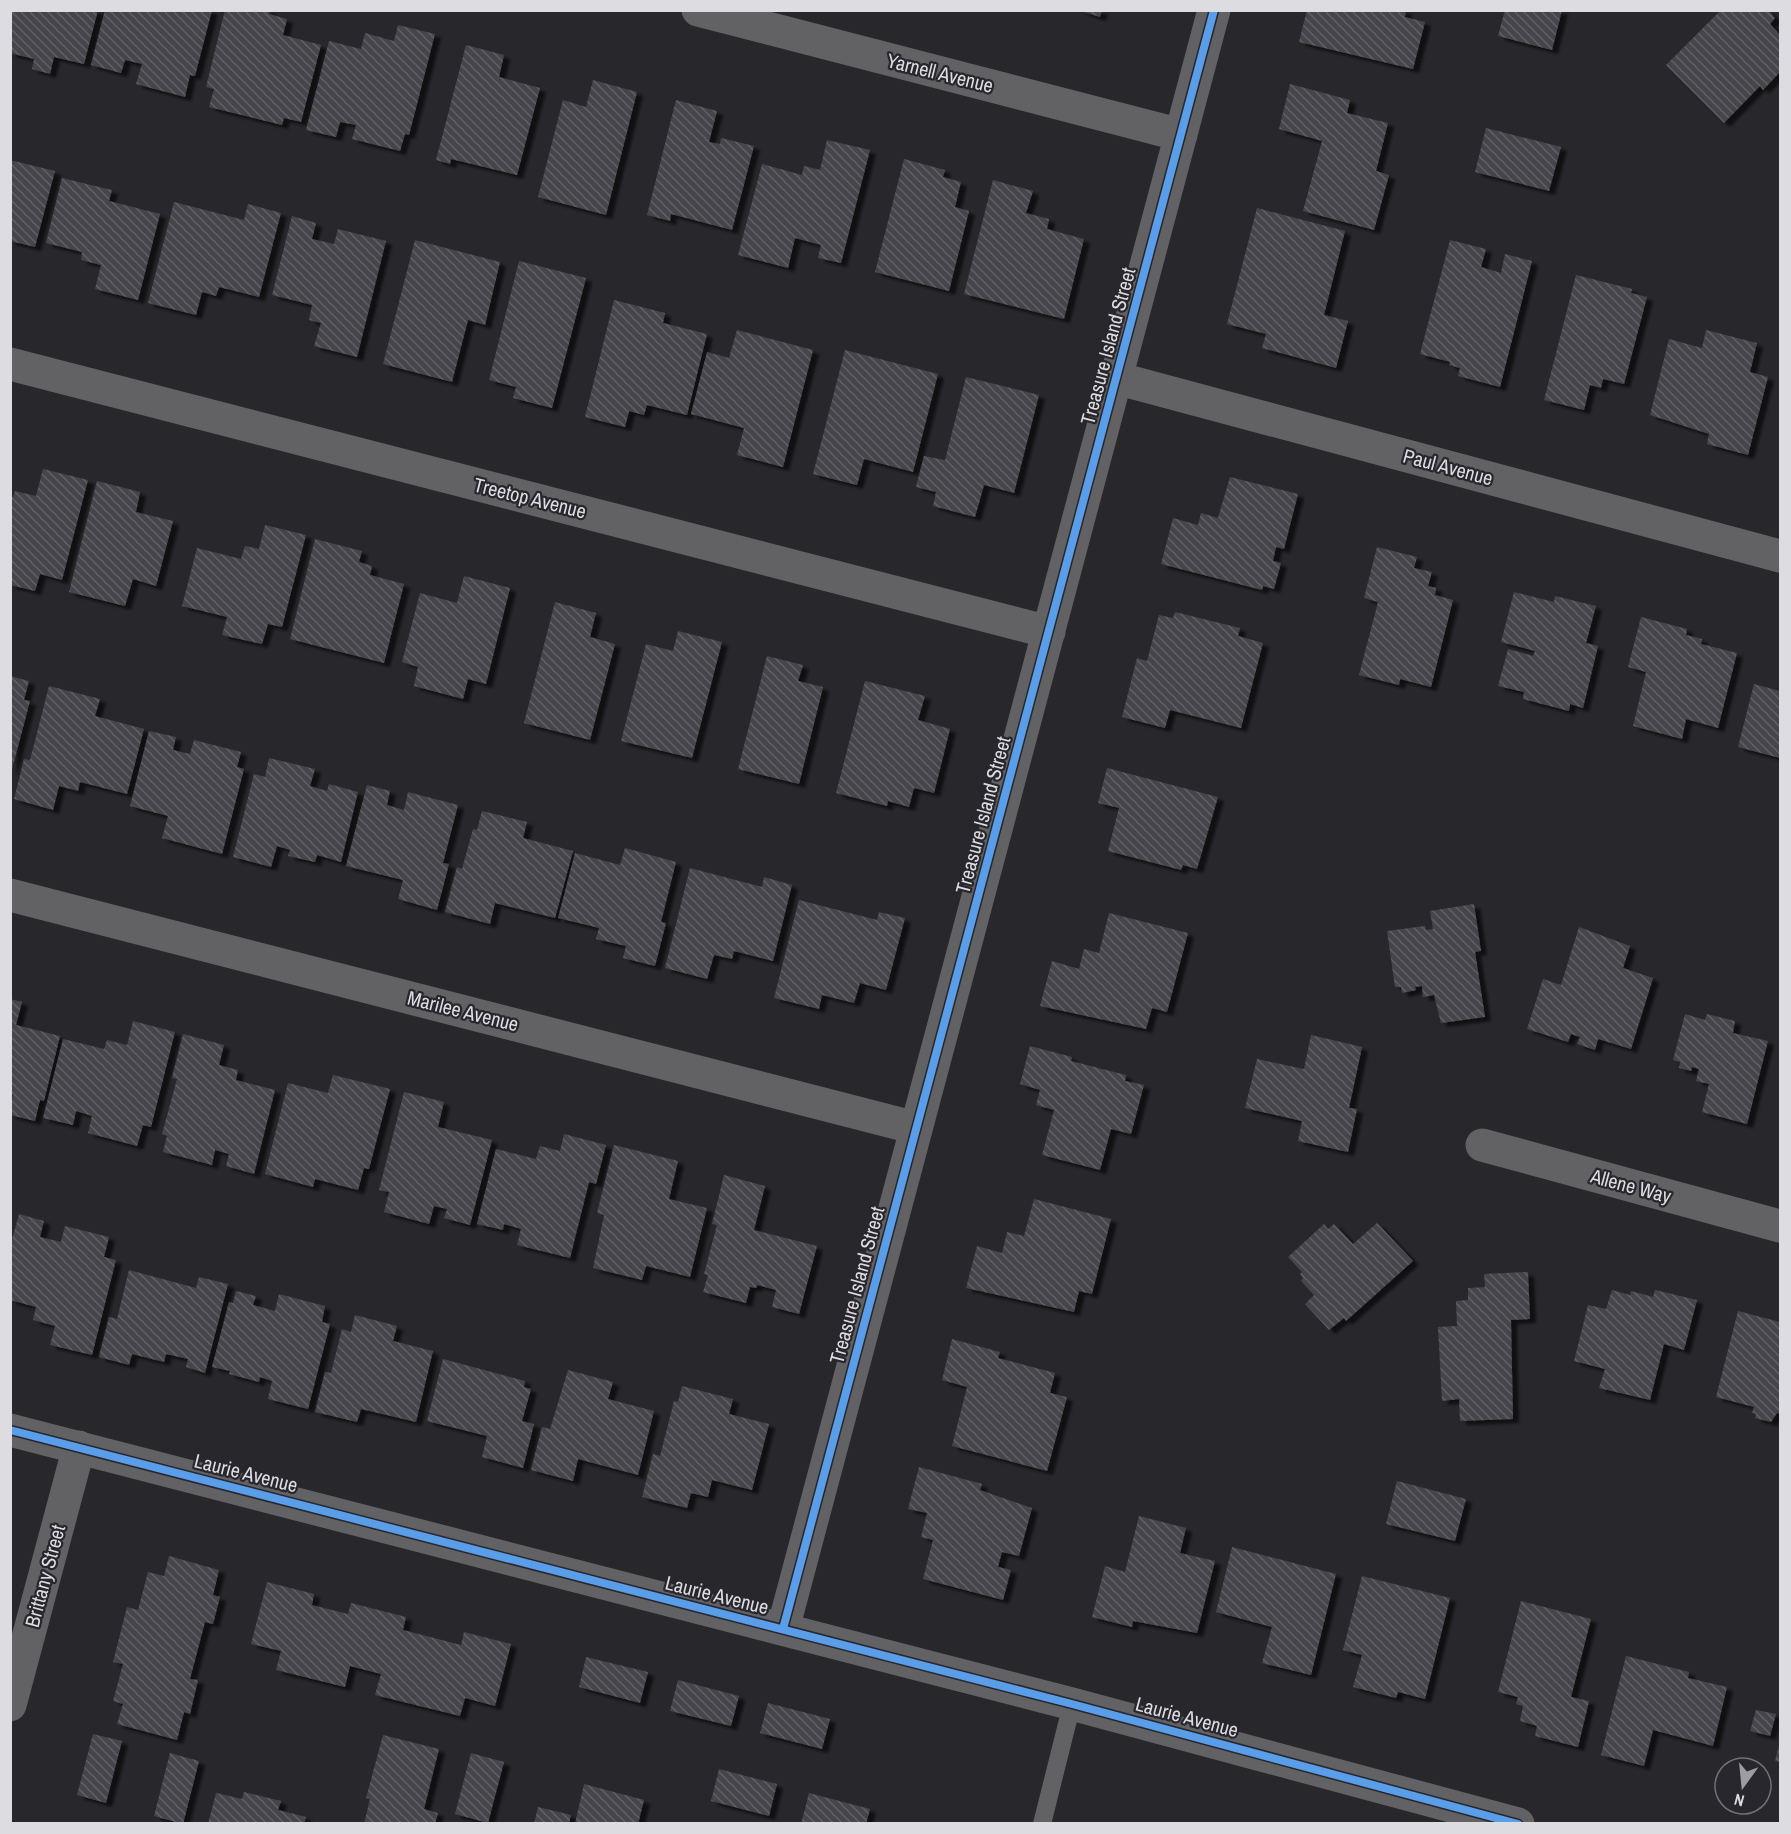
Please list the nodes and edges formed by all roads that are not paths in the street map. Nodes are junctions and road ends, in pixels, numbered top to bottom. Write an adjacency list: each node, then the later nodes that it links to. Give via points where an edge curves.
1 (698, 10): 3 (street, Yarnell Avenue)
2 (1215, 10): 3 (street, Treasure Island Street)
3 (1181, 135): 5 (street, Treasure Island Street)
4 (10, 364): 7 (street, Treetop Avenue)
5 (1116, 378): 6 (street, Paul Avenue); 7 (street, Treasure Island Street)
6 (1780, 556)
7 (1049, 632): 9 (street, Treasure Island Street)
8 (10, 895): 9 (street, Marilee Avenue)
9 (916, 1128): 14 (street, Treasure Island Street)
10 (1482, 1145): 11 (street, Allene Way)
11 (1780, 1226)
12 (10, 1430): 13 (street, Laurie Avenue)
13 (79, 1448): 14 (street, Laurie Avenue); 16 (street, Brittany Street)
14 (783, 1629): 15 (street, Laurie Avenue)
15 (1072, 1704): 17 (lane); 18 (street, Laurie Avenue)
16 (10, 1705)
17 (1042, 1824)
18 (1518, 1824)

